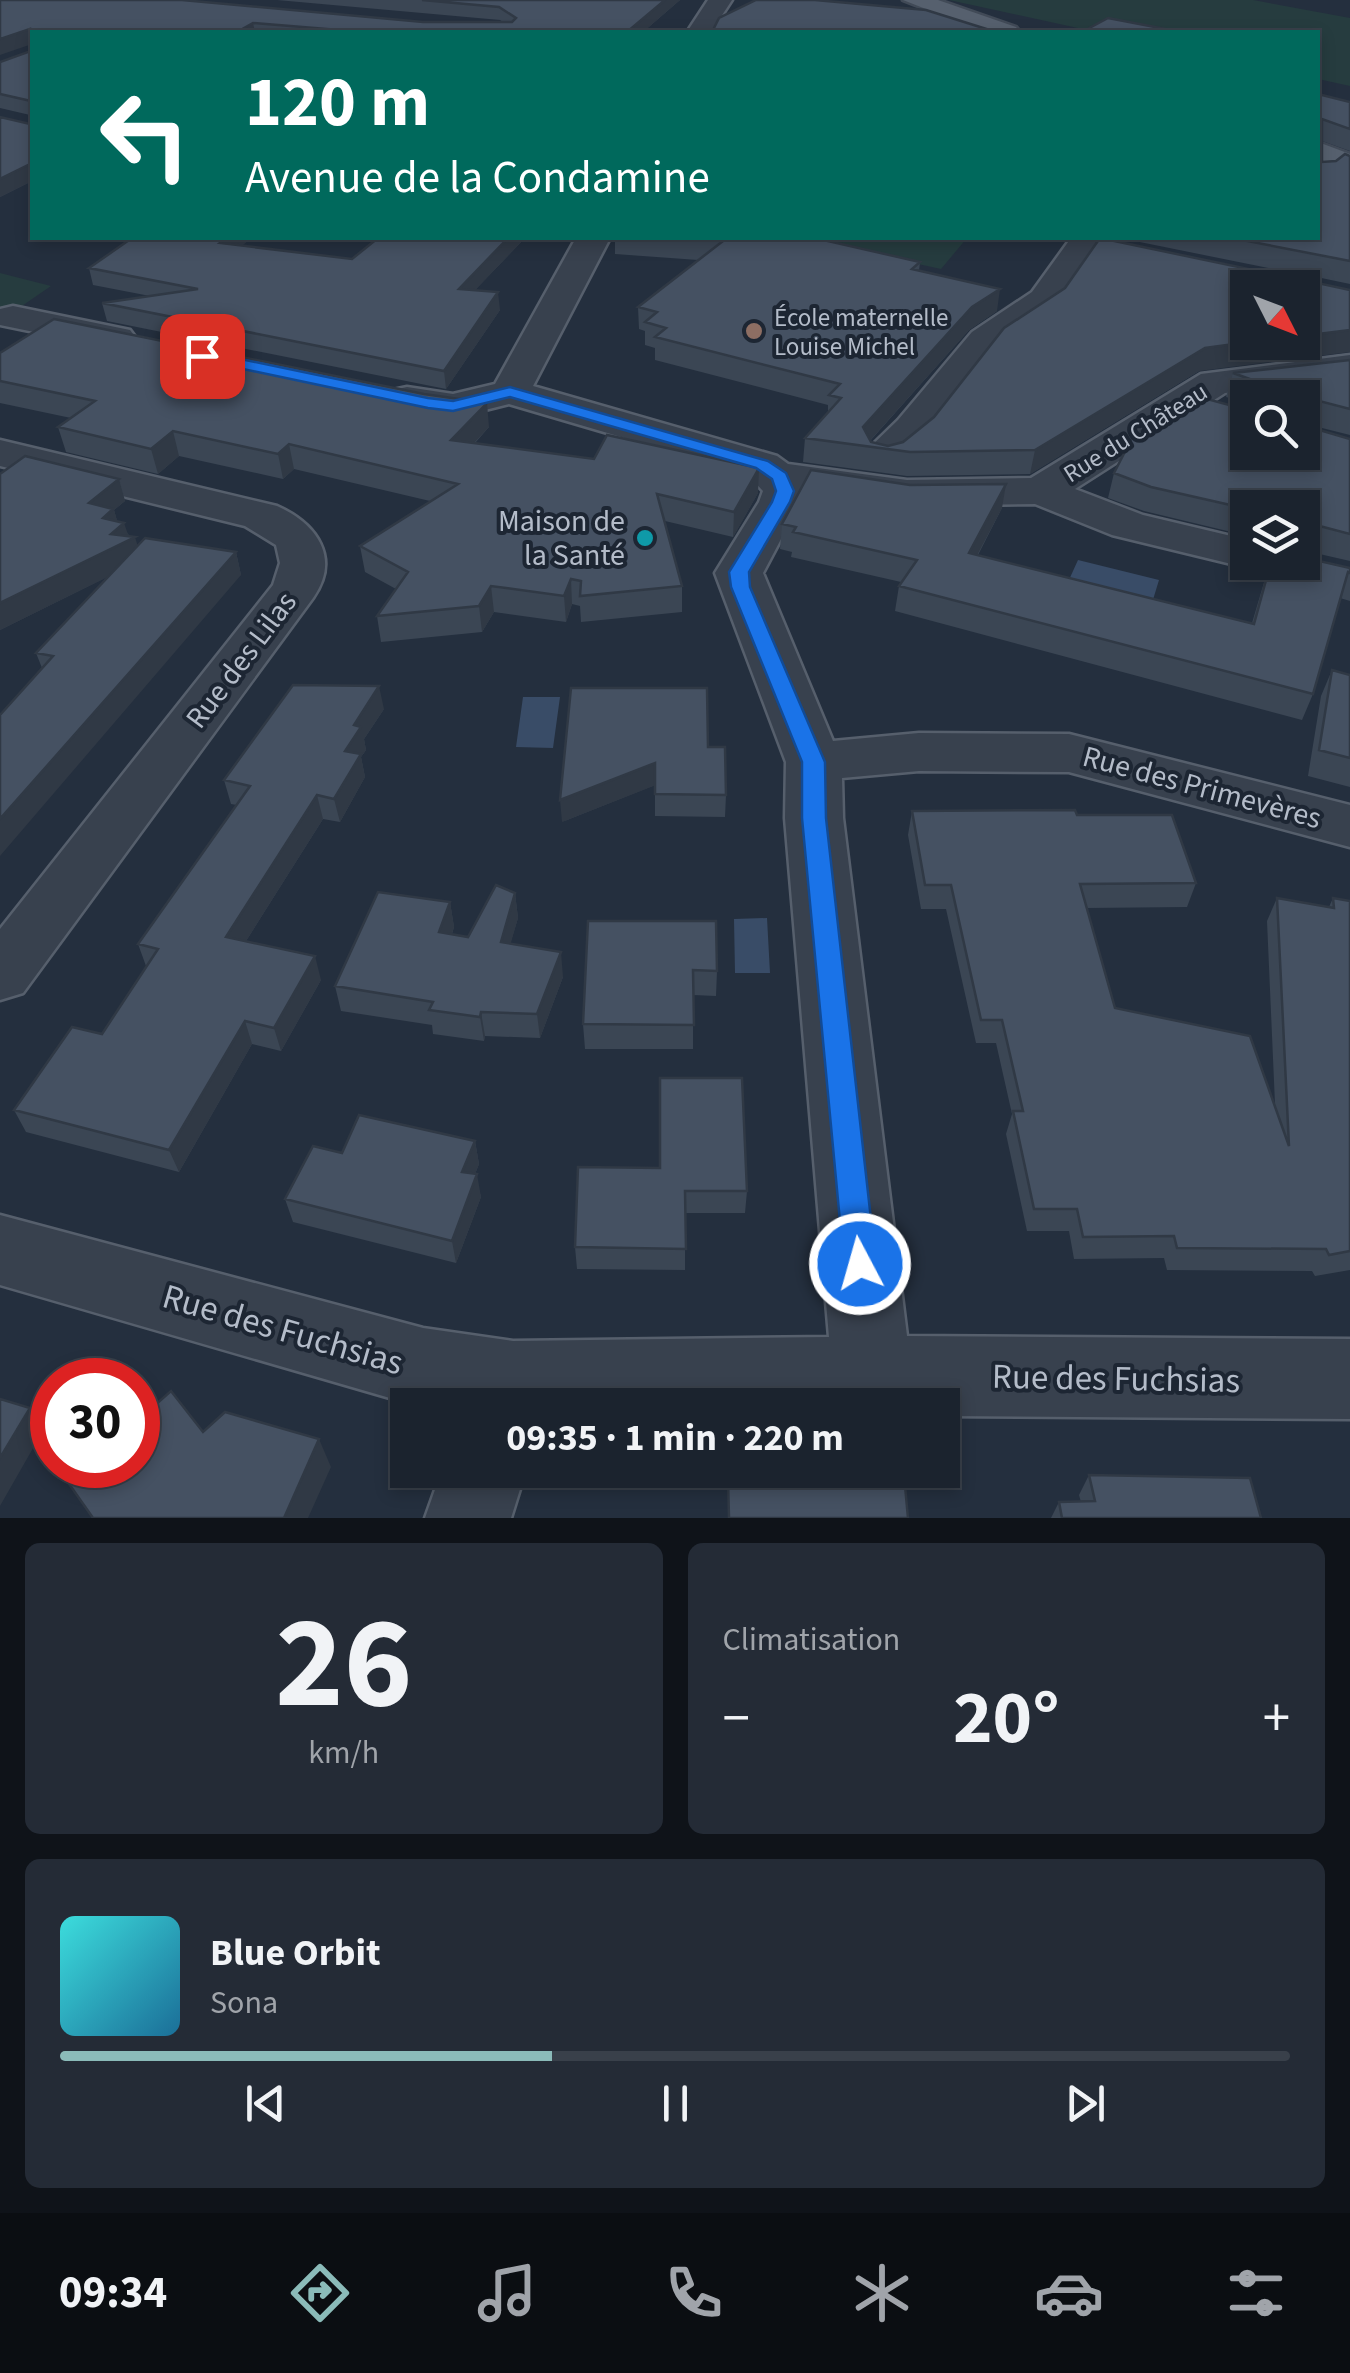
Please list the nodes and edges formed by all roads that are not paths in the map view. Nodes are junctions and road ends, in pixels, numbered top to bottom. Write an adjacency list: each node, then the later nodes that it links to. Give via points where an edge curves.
1 (720, 0): 3 (street)
2 (915, 0): 4 (main road)
3 (700, 30)
4 (1001, 30)
5 (592, 240): 11 (street)
6 (1088, 241): 15 (street, via 1044,300 985,340)
7 (13, 316): 8 (street)
8 (164, 348)
9 (1350, 367): 12 (street, Rue du Château, via 1238,377)
10 (372, 392): 11 (street, via 453,406)
11 (510, 392): 16 (street, via 762,464)
12 (1180, 400): 13 (street); 17 (street, Rue du Château)
13 (1230, 416)
14 (0, 452): 21 (street, Rue des Lilas, via 261,516 283,525 305,554 296,588)
15 (870, 471): 16 (street); 17 (street, via 907,493)
16 (780, 477): 19 (street, via 785,491 739,572 740,587)
17 (1041, 491): 18 (street, via 1128,525)
18 (1230, 550)
19 (814, 762): 20 (street, Rue des Primevères, via 920,752 1069,753); 23 (street, via 814,818)
20 (1350, 826)
21 (0, 975)
22 (0, 1250): 25 (street, Rue des Fuchsias)
23 (872, 1376): 24 (street, Rue des Fuchsias); 26 (street, Rue des Fuchsias)
24 (1350, 1379)
25 (493, 1388)
26 (616, 1388)
27 (478, 1488): 28 (street)
28 (468, 1518)

